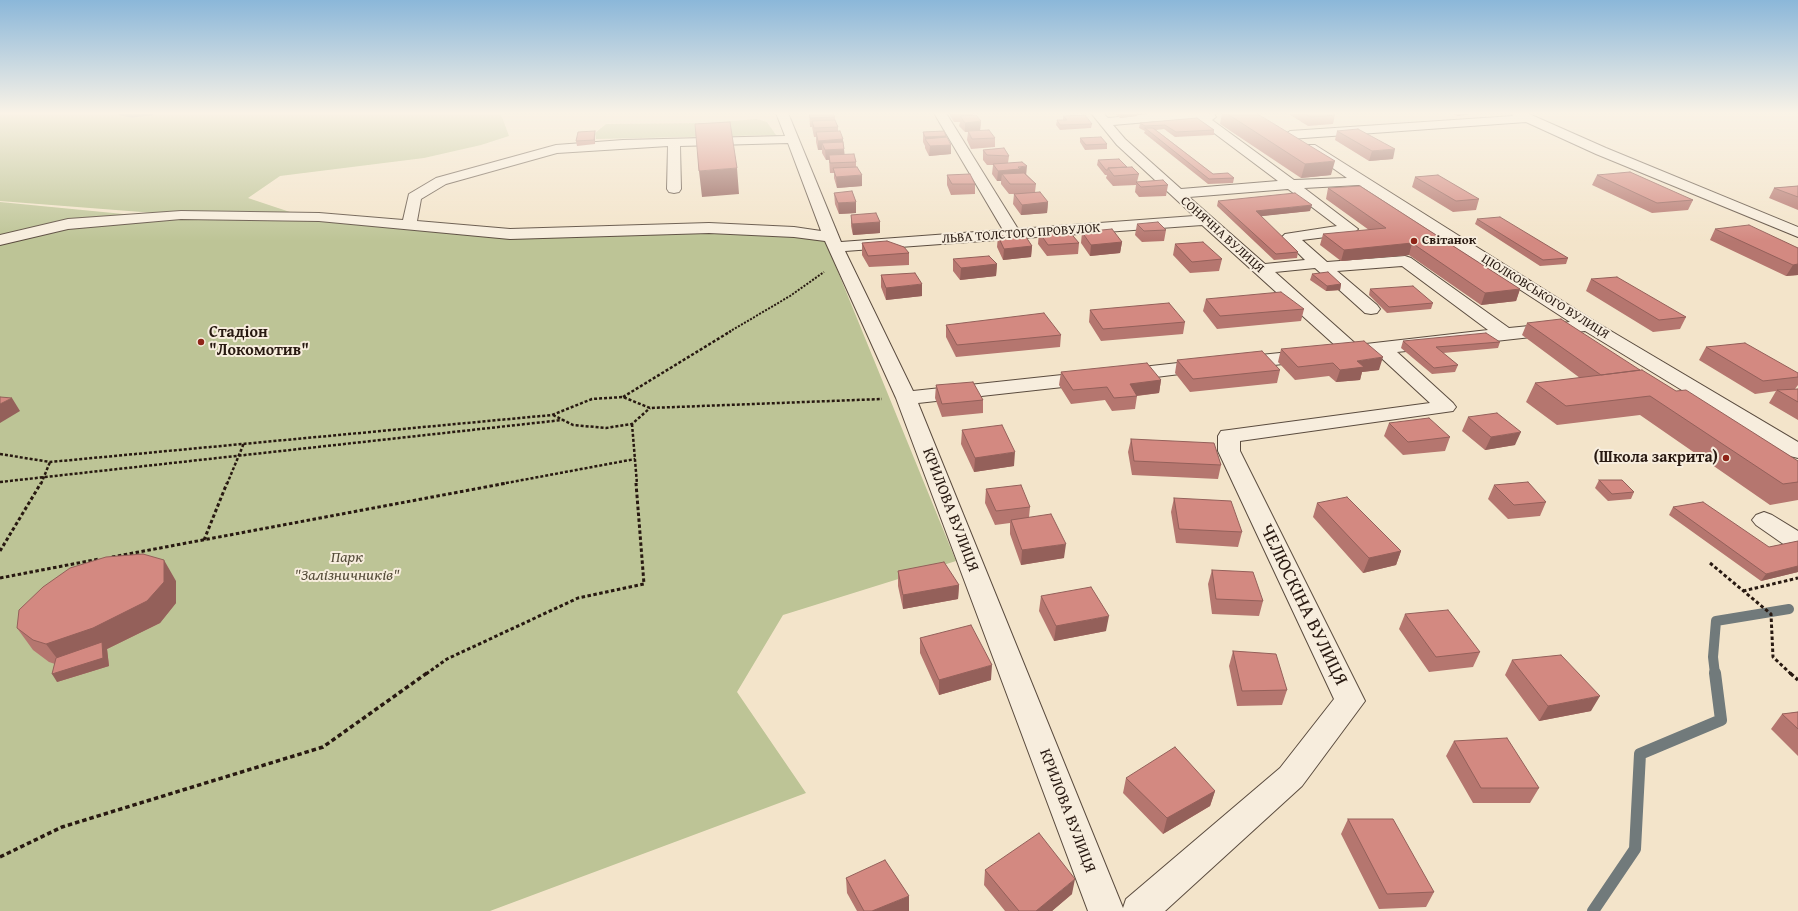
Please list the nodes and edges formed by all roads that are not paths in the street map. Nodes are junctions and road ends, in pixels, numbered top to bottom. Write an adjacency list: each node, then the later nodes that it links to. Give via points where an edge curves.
1 (533, 156): 14 (street, via 441,181 414,197)
2 (674, 156): 11 (street)
3 (800, 156): 18 (street, КРИЛОВА ВУЛИЦЯ)
4 (966, 156): 16 (street)
5 (1136, 156): 12 (street, СОНЯЧНА ВУЛИЦЯ)
6 (1251, 156): 10 (street)
7 (1322, 156): 9 (street, ЦІОЛКОВСЬКОГО ВУЛИЦЯ)
8 (1612, 156): 15 (street)
9 (1361, 181): 10 (street); 22 (street, ЦІОЛКОВСЬКОГО ВУЛИЦЯ)
10 (1290, 185): 12 (street); 19 (street, via 1350,229 1290,237)
11 (674, 189)
12 (1178, 194): 13 (street, СОНЯЧНА ВУЛИЦЯ)
13 (1206, 220): 16 (street, ЛЬВА ТОЛСТОГО ПРОВУЛОК); 20 (street, СОНЯЧНА ВУЛИЦЯ)
14 (409, 226): 17 (street, ЛЬВА ТОЛСТОГО ПРОВУЛОК, via 318,217 181,215 68,224); 18 (street, ЛЬВА ТОЛСТОГО ПРОВУЛОК, via 510,234 709,228 794,232)
15 (1798, 232)
16 (1013, 234): 18 (street, ЛЬВА ТОЛСТОГО ПРОВУЛОК)
17 (0, 240)
18 (836, 248): 26 (street, КРИЛОВА ВУЛИЦЯ)
19 (1321, 265): 20 (street); 21 (street); 23 (street, via 1405,261)
20 (1260, 269): 25 (street, СОНЯЧНА ВУЛИЦЯ)
21 (1371, 309)
22 (1588, 325): 23 (street); 27 (street, ЦІОЛКОВСЬКОГО ВУЛИЦЯ)
23 (1505, 334): 24 (street)
24 (1381, 347): 25 (street); 31 (street, ЧЕЛЮСКІНА ВУЛИЦЯ, via 1446,407 1229,436 1229,451 1350,701 1291,777)
25 (1353, 351): 26 (street)
26 (906, 398): 30 (street, КРИЛОВА ВУЛИЦЯ)
27 (1798, 451)
28 (1764, 520): 29 (street)
29 (1798, 542)
30 (1106, 911)
31 (1139, 911)

